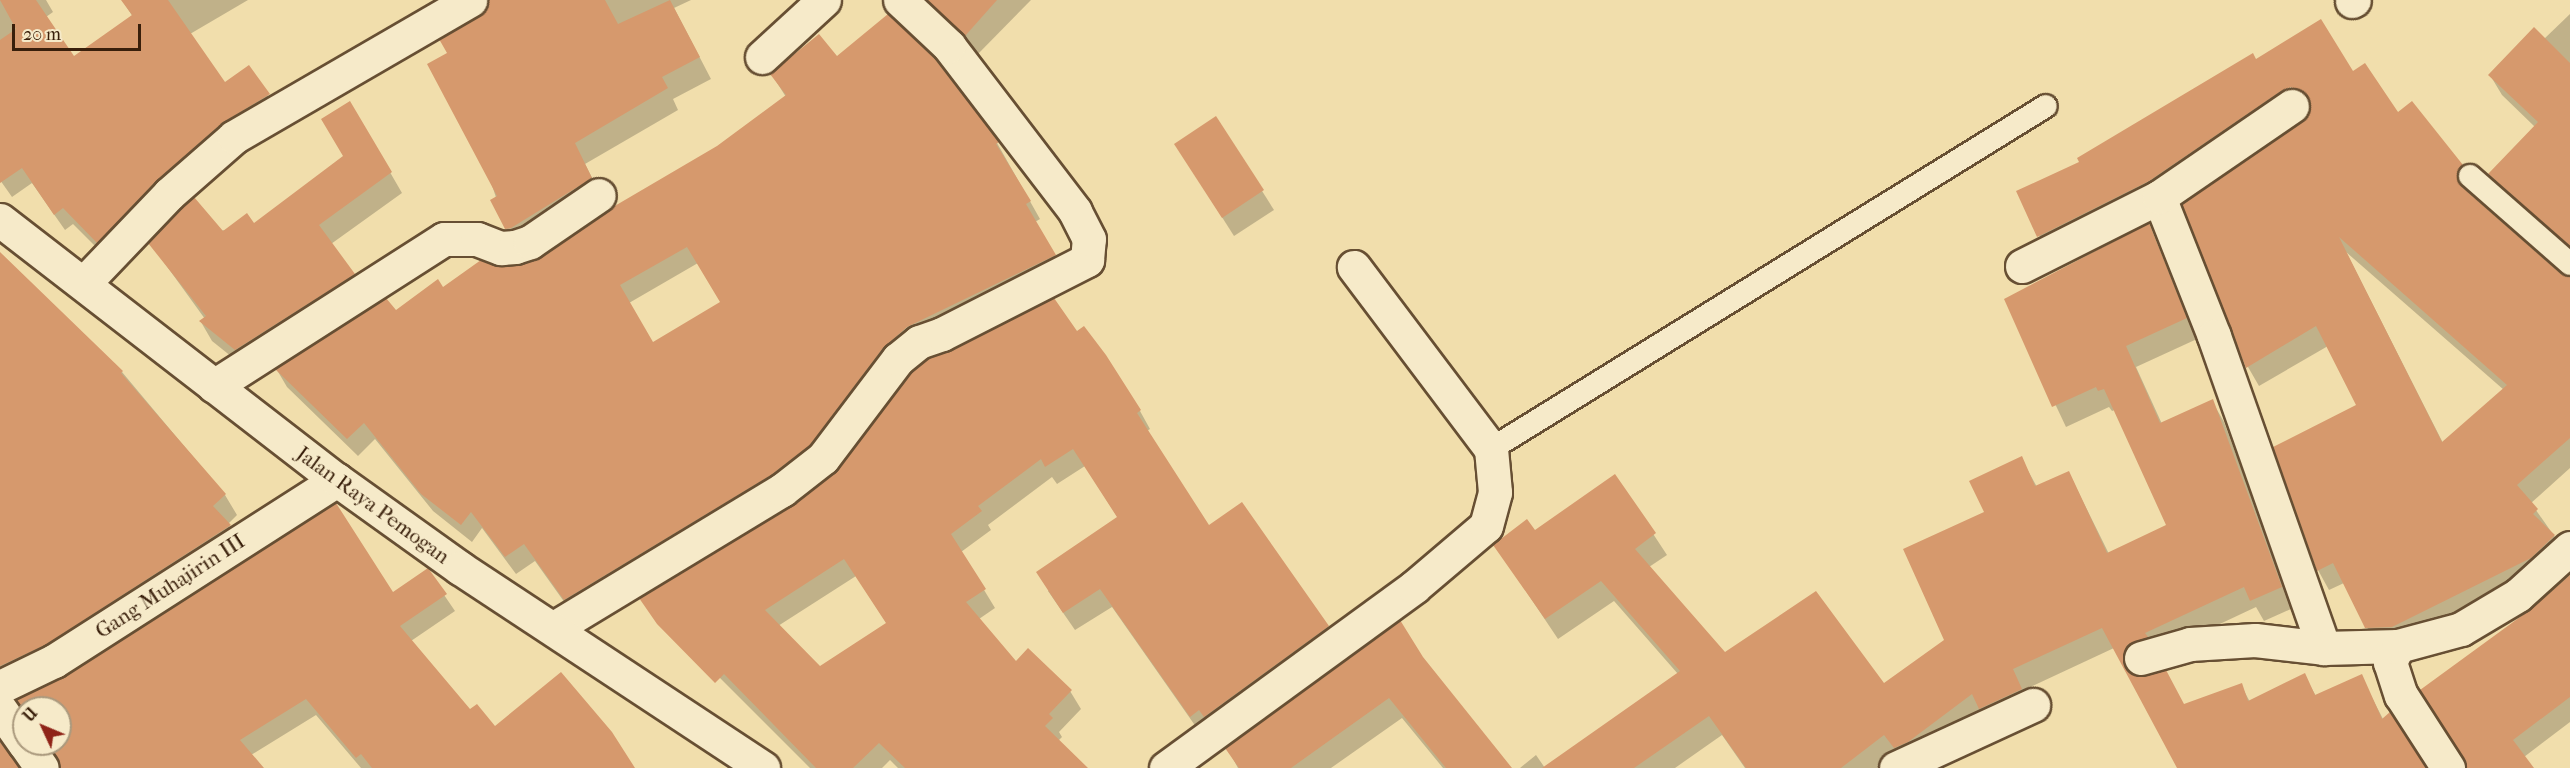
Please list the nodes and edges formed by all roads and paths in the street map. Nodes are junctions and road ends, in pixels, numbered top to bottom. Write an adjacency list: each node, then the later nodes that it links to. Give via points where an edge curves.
1 (470, 0): 14 (street, via 234,137 169,194)
2 (824, 0): 4 (street)
3 (900, 0): 19 (street, via 949,46 1075,211 1089,239 1087,260 919,342 898,359 823,458 782,490)
4 (762, 57)
5 (2046, 105): 16 (lane)
6 (2292, 106): 9 (street)
7 (2470, 176): 11 (lane)
8 (598, 195): 15 (street, via 530,242 501,248 477,239 444,239)
9 (2159, 197): 12 (street); 21 (street, via 2214,336)
10 (0, 220): 14 (street, Jalan Raya Pemogan)
11 (2570, 264)
12 (2022, 266)
13 (1354, 267): 16 (street)
14 (84, 283): 15 (street, Jalan Raya Pemogan)
15 (214, 386): 17 (street, Jalan Raya Pemogan)
16 (1491, 449): 27 (street, via 1495,492 1486,526 1414,587)
17 (337, 480): 19 (street, Jalan Raya Pemogan, via 460,568); 23 (street, Gang Muhajirin III)
18 (2570, 548): 20 (street, via 2518,595 2461,629)
19 (554, 628): 26 (street, Jalan Raya Pemogan)
20 (2398, 646): 21 (street); 29 (street, via 2390,662 2401,695)
21 (2324, 648): 22 (street, via 2255,640 2190,644)
22 (2141, 658)
23 (1, 694): 25 (street)
24 (2033, 705): 28 (street)
25 (12, 717)
26 (763, 768)
27 (1166, 768)
28 (1896, 768)
29 (2448, 768)

